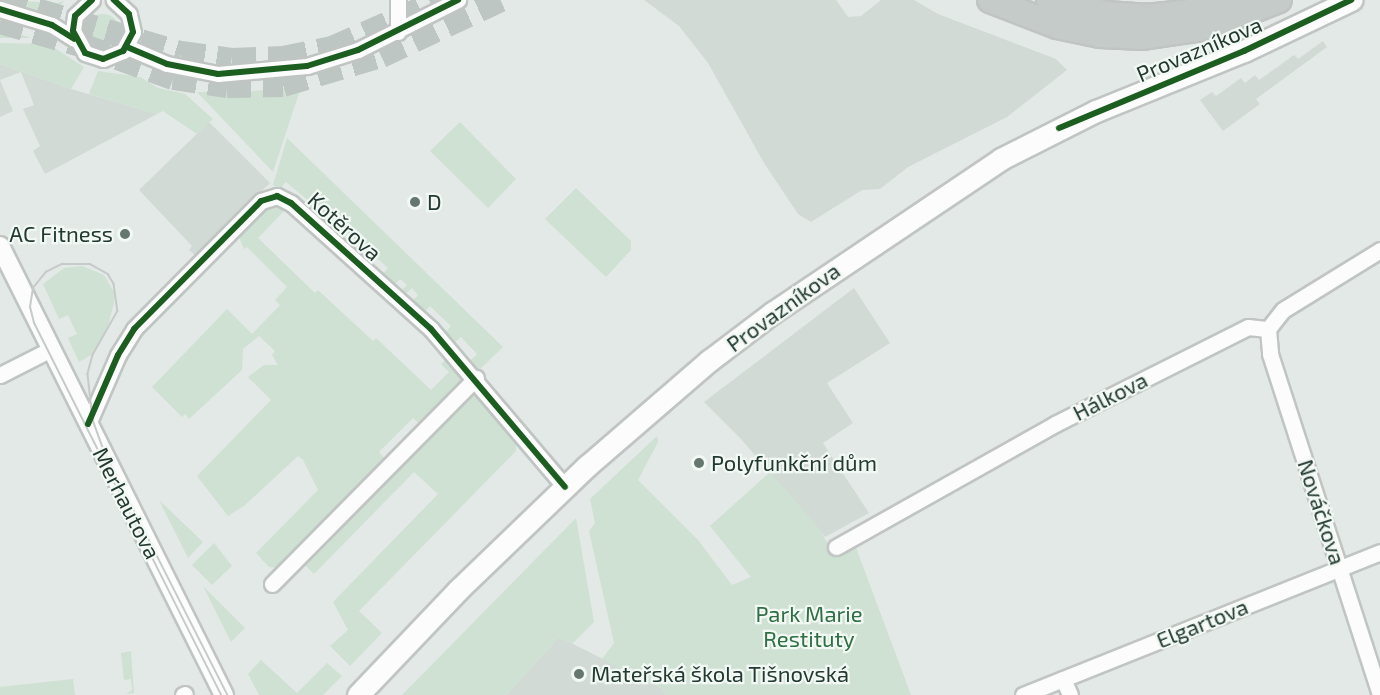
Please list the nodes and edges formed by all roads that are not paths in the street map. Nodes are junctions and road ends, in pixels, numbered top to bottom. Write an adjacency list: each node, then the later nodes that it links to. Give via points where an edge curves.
1 (114, 0): 13 (street, via 124,6 133,23)
2 (398, 0): 11 (street)
3 (458, 0): 11 (street)
4 (990, 0): 7 (highway, via 1068,29 1143,37 1210,27)
5 (1049, 0): 6 (highway, via 1107,14 1146,17 1185,13)
6 (1234, 0)
7 (1279, 0)
8 (1351, 0): 21 (main road, Provazníkova, via 1244,51 1096,111 1001,159 838,267 719,353)
9 (85, 1): 12 (street, via 75,16)
10 (0, 9): 12 (street, via 52,25)
11 (398, 32): 13 (street, via 331,60 232,74 167,64)
12 (74, 39): 13 (street, via 85,53 95,58 114,57)
13 (127, 47)
14 (0, 246): 17 (street, Merhautova)
15 (1380, 250): 16 (street, via 1283,310)
16 (1268, 329): 22 (street, Hálkova, via 1248,327 1075,414); 24 (street, Nováčkova, via 1270,354)
17 (51, 349): 18 (street); 20 (street, Merhautova)
18 (0, 375)
19 (476, 378): 20 (street, Kotěrova, via 431,328 291,203 272,196 261,201 134,329 118,355); 21 (street, Kotěrova, via 530,450); 25 (street)
20 (88, 424): 28 (street, Merhautova)
21 (565, 487): 29 (main road, Provazníkova)
22 (836, 547)
23 (1380, 552): 24 (street, Elgartova)
24 (1340, 568): 26 (street, Elgartova); 27 (street, Nováčkova)
25 (272, 584)
26 (1063, 679): 30 (street, Elgartova); 31 (street)
27 (1380, 694)
28 (224, 695)
29 (358, 695)
30 (1023, 695)
31 (1070, 695)

